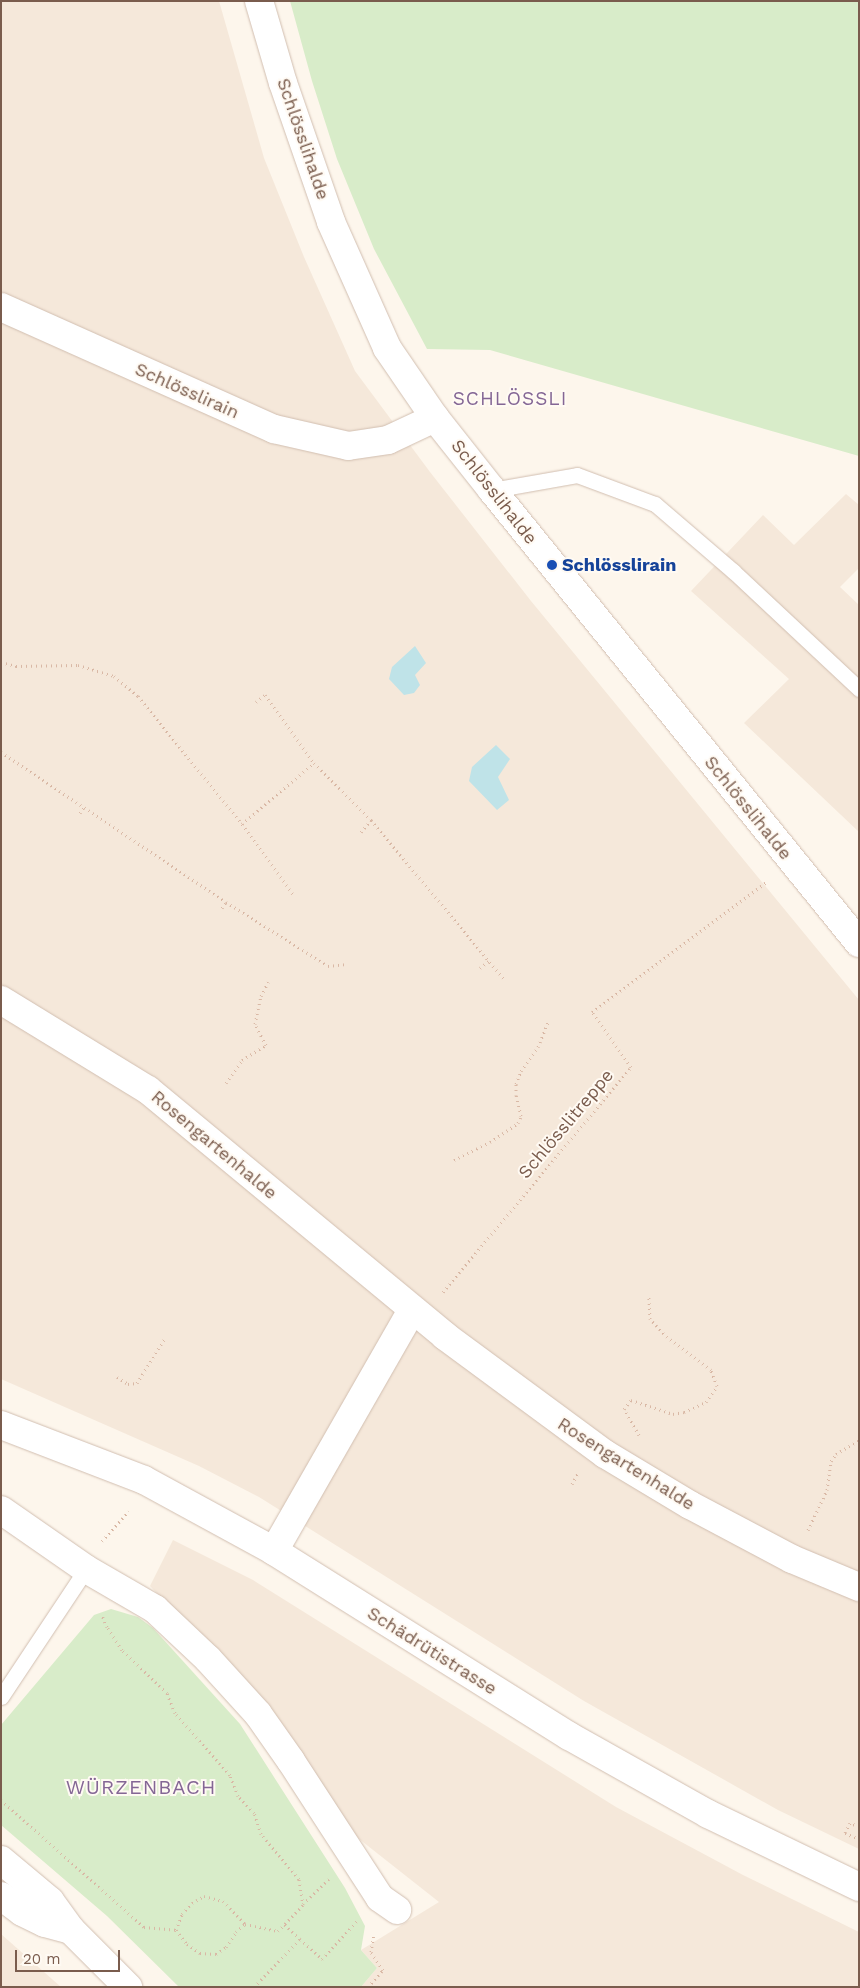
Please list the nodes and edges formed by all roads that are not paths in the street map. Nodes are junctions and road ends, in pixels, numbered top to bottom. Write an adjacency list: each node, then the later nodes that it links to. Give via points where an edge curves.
1 (260, 1): 3 (street, Schlösslihalde, via 283,83 331,222 387,348)
2 (1, 307): 3 (street, Schlösslirain, via 274,429 348,446 388,440)
3 (435, 418): 4 (street, Schlösslihalde)
4 (492, 490): 5 (lane, via 577,475 655,504 733,571); 6 (street, Schlösslihalde)
5 (859, 689)
6 (859, 943)
7 (1, 1000): 8 (street, Rosengartenhalde, via 148,1090)
8 (412, 1310): 11 (street); 13 (street, Rosengartenhalde, via 631,1471 792,1560)
9 (1, 1425): 11 (street, Schädrütistrasse, via 144,1480)
10 (1, 1510): 12 (street)
11 (274, 1551): 16 (street, Schädrütistrasse, via 569,1736 708,1814)
12 (86, 1569): 14 (lane); 18 (street, via 155,1609 252,1707)
13 (859, 1588)
14 (1, 1697)
15 (1, 1860): 19 (street, via 50,1900)
16 (859, 1887)
17 (1, 1896): 19 (street, via 45,1924)
18 (389, 1904)
19 (71, 1930): 20 (street)
20 (120, 1984)

